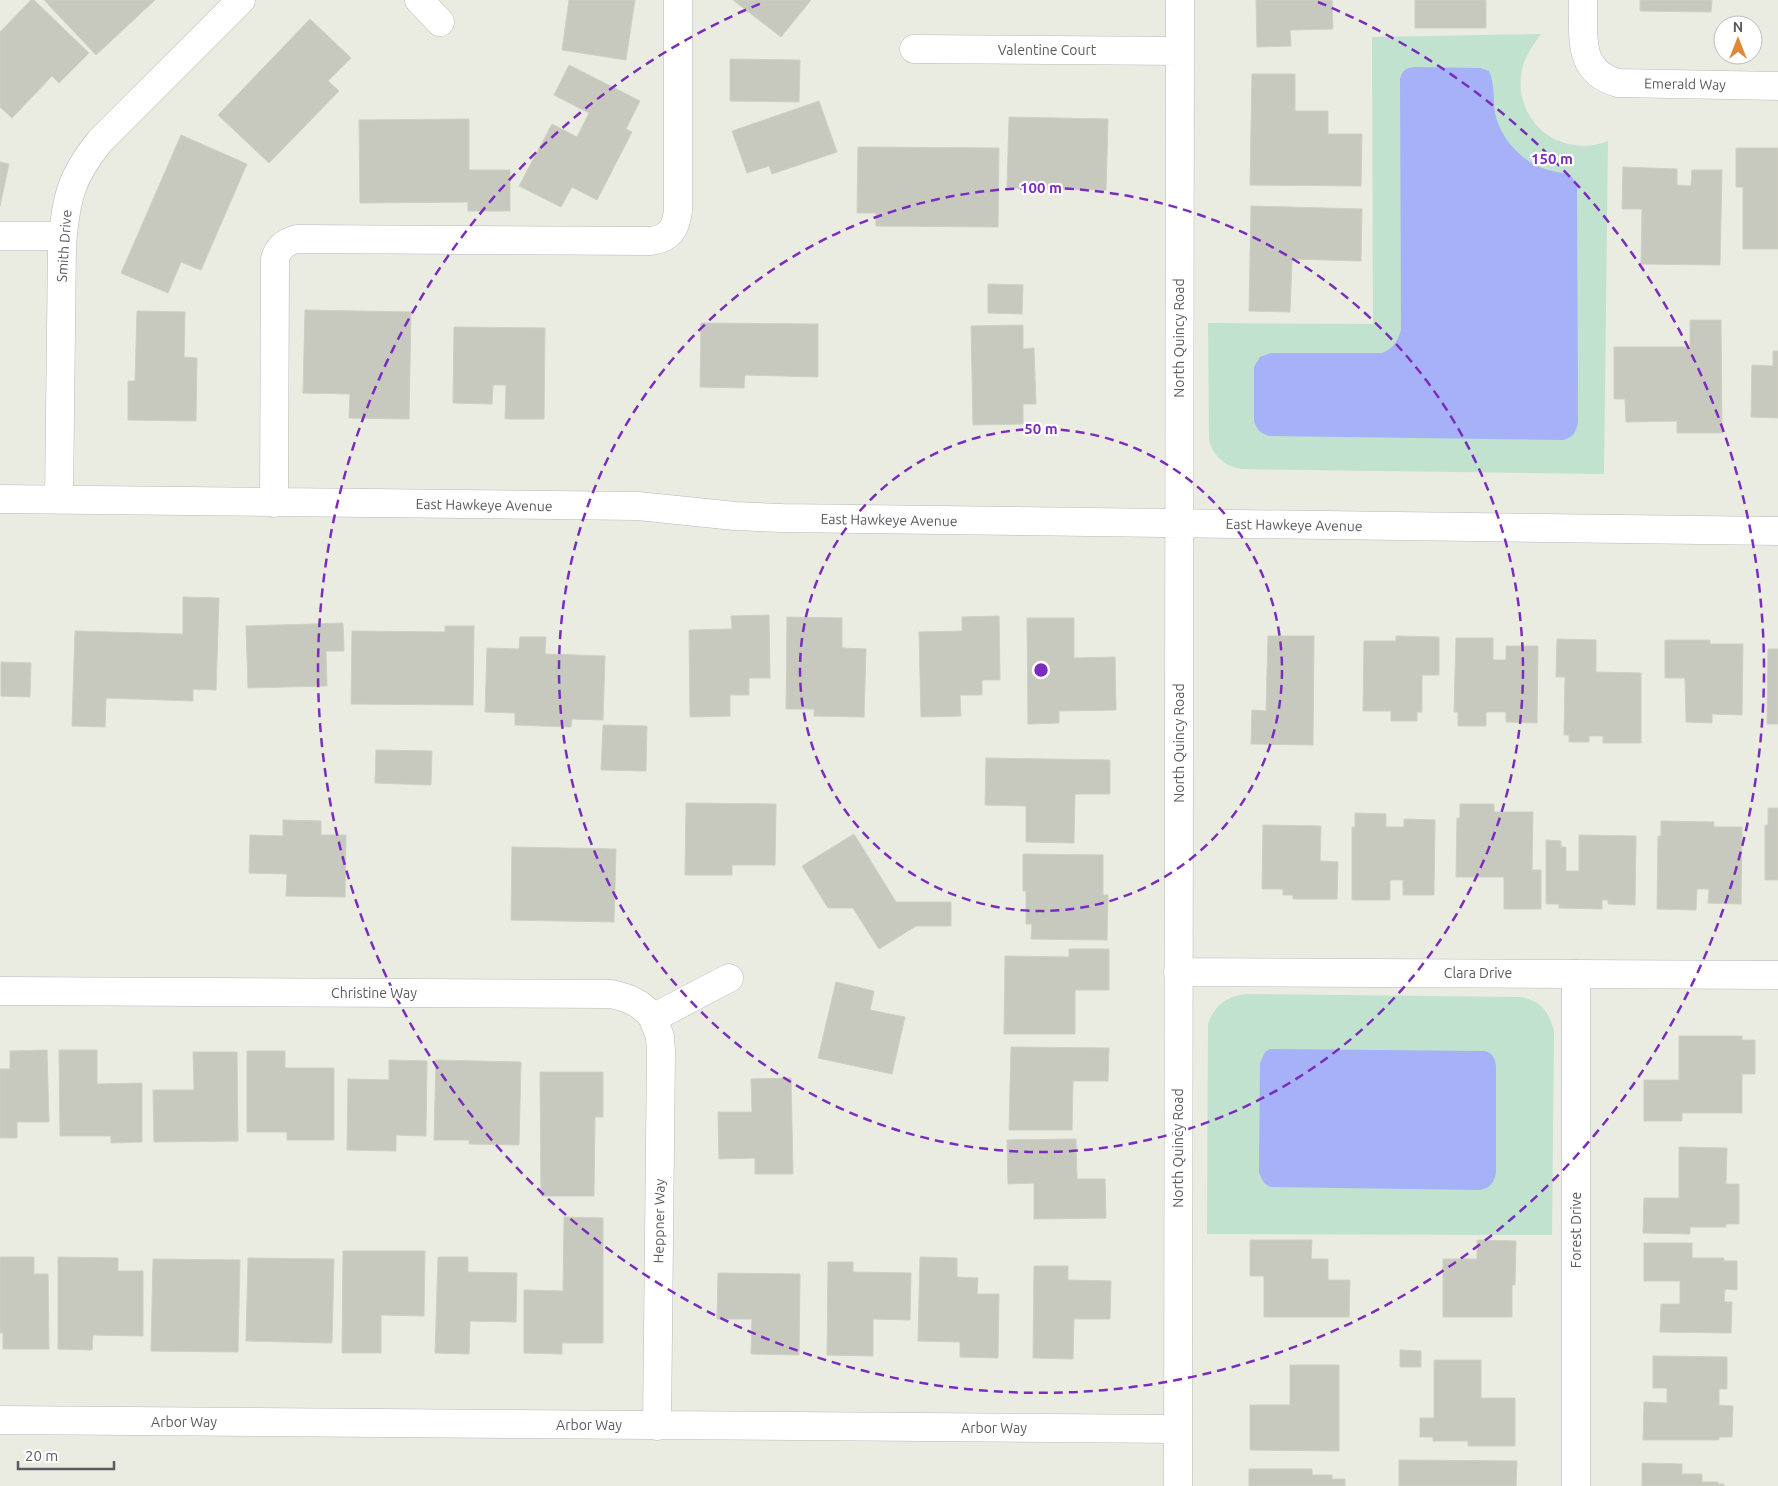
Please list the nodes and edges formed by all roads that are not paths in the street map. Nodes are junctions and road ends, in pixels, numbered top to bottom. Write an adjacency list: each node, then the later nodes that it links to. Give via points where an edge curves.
1 (241, 0): 11 (street, Smith Drive, via 88,156 70,190)
2 (419, 0): 6 (street)
3 (678, 0): 14 (street, via 678,210 677,222 662,239 297,239 281,246 274,260)
4 (1180, 0): 8 (street, North Quincy Road)
5 (1583, 0): 9 (street, Emerald Way, via 1588,61 1605,79 1618,83)
6 (440, 22)
7 (914, 49): 8 (street, Valentine Court)
8 (1180, 52): 15 (street, North Quincy Road)
9 (1778, 86)
10 (0, 236): 11 (street)
11 (62, 236): 13 (street, Smith Drive)
12 (0, 499): 13 (street, East Hawkeye Avenue)
13 (58, 500): 14 (street, East Hawkeye Avenue)
14 (274, 503): 15 (street, East Hawkeye Avenue, via 638,506 782,518)
15 (1179, 524): 16 (street, East Hawkeye Avenue); 17 (street, North Quincy Road)
16 (1778, 531)
17 (1178, 972): 18 (street, Clara Drive); 25 (street, North Quincy Road)
18 (1576, 974): 19 (street, Clara Drive); 27 (street, Forest Drive)
19 (1778, 975)
20 (729, 978): 22 (street)
21 (0, 991): 22 (street, Christine Way, via 612,994 638,1002)
22 (653, 1018): 24 (street, Heppner Way, via 661,1051)
23 (0, 1420): 24 (street, Arbor Way)
24 (657, 1426): 25 (street, Arbor Way)
25 (1178, 1429): 26 (street, North Quincy Road)
26 (1178, 1486)
27 (1576, 1486)

